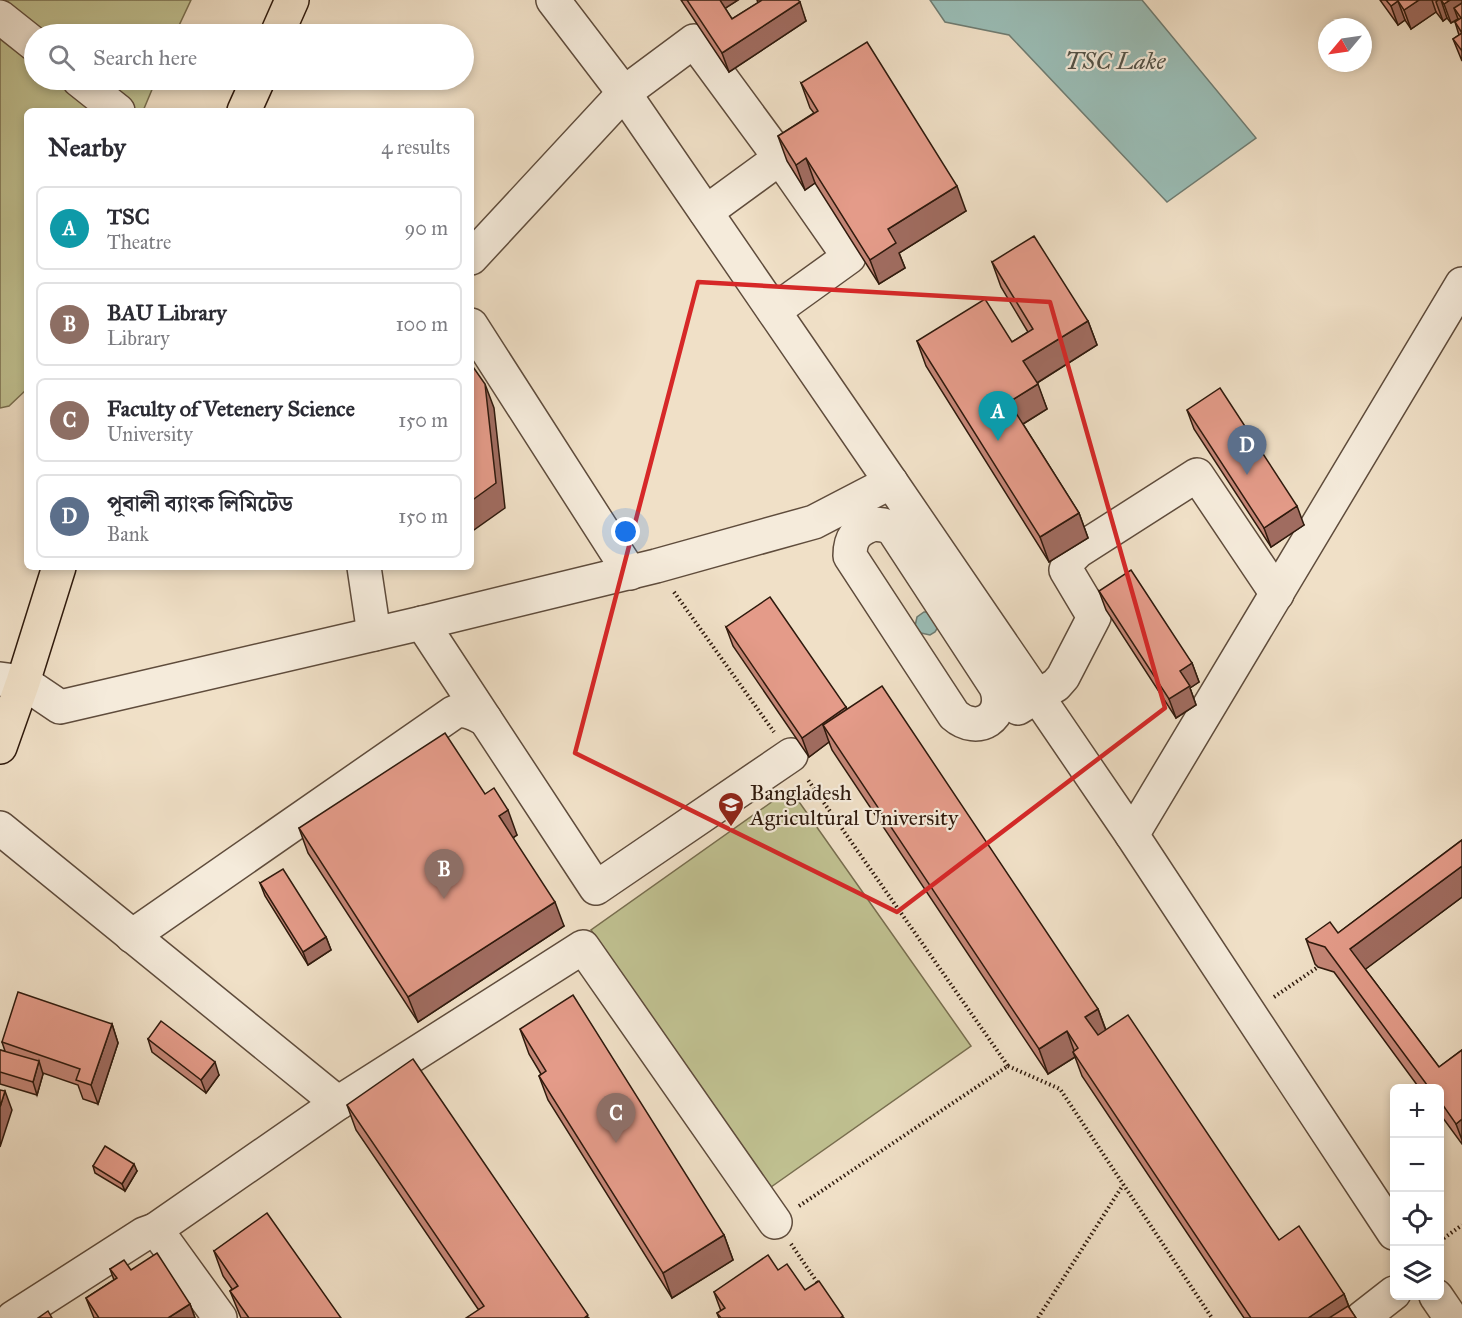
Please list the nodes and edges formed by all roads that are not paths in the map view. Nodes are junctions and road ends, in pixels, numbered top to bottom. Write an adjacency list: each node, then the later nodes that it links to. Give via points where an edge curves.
1 (292, 0): 4 (main road)
2 (552, 0): 8 (street)
3 (0, 17): 5 (street)
4 (281, 24)
5 (24, 36)
6 (92, 90): 9 (street)
7 (253, 90): 10 (main road)
8 (624, 93): 11 (street, via 694,41); 12 (street); 13 (street)
9 (114, 108)
10 (245, 108)
11 (780, 158): 12 (street); 15 (street, via 849,257)
12 (706, 212): 15 (street)
13 (474, 255)
14 (1462, 284): 23 (street)
15 (774, 312): 17 (street)
16 (474, 329): 22 (street)
17 (891, 482): 18 (street); 27 (street)
18 (814, 522): 19 (street, via 830,527); 22 (street)
19 (850, 556): 28 (street, via 954,715 977,725); 28 (street, via 858,532 874,524 892,528 996,687 999,703)
20 (59, 570): 26 (main road)
21 (364, 570): 25 (street)
22 (643, 570): 24 (street)
23 (1277, 594): 27 (street, via 1197,475 1070,559 1066,570 1094,618 1063,677); 33 (street)
24 (422, 623): 25 (street); 29 (street)
25 (374, 634): 26 (street, via 60,707)
26 (11, 680): 30 (main road)
27 (1037, 697): 28 (street); 33 (street)
28 (991, 718)
29 (485, 719): 31 (street, via 596,888); 34 (street, via 466,710 453,712)
30 (0, 747)
31 (791, 755)
32 (0, 828): 34 (street)
33 (1132, 835): 37 (street)
34 (132, 936): 35 (street)
35 (338, 1103): 36 (street, via 583,947); 38 (street)
36 (775, 1222)
37 (1390, 1225)
38 (155, 1230): 41 (street); 42 (street)
39 (1390, 1297): 43 (street)
40 (1439, 1300): 44 (street)
41 (13, 1318)
42 (220, 1318)
43 (1362, 1318)
44 (1451, 1318)

